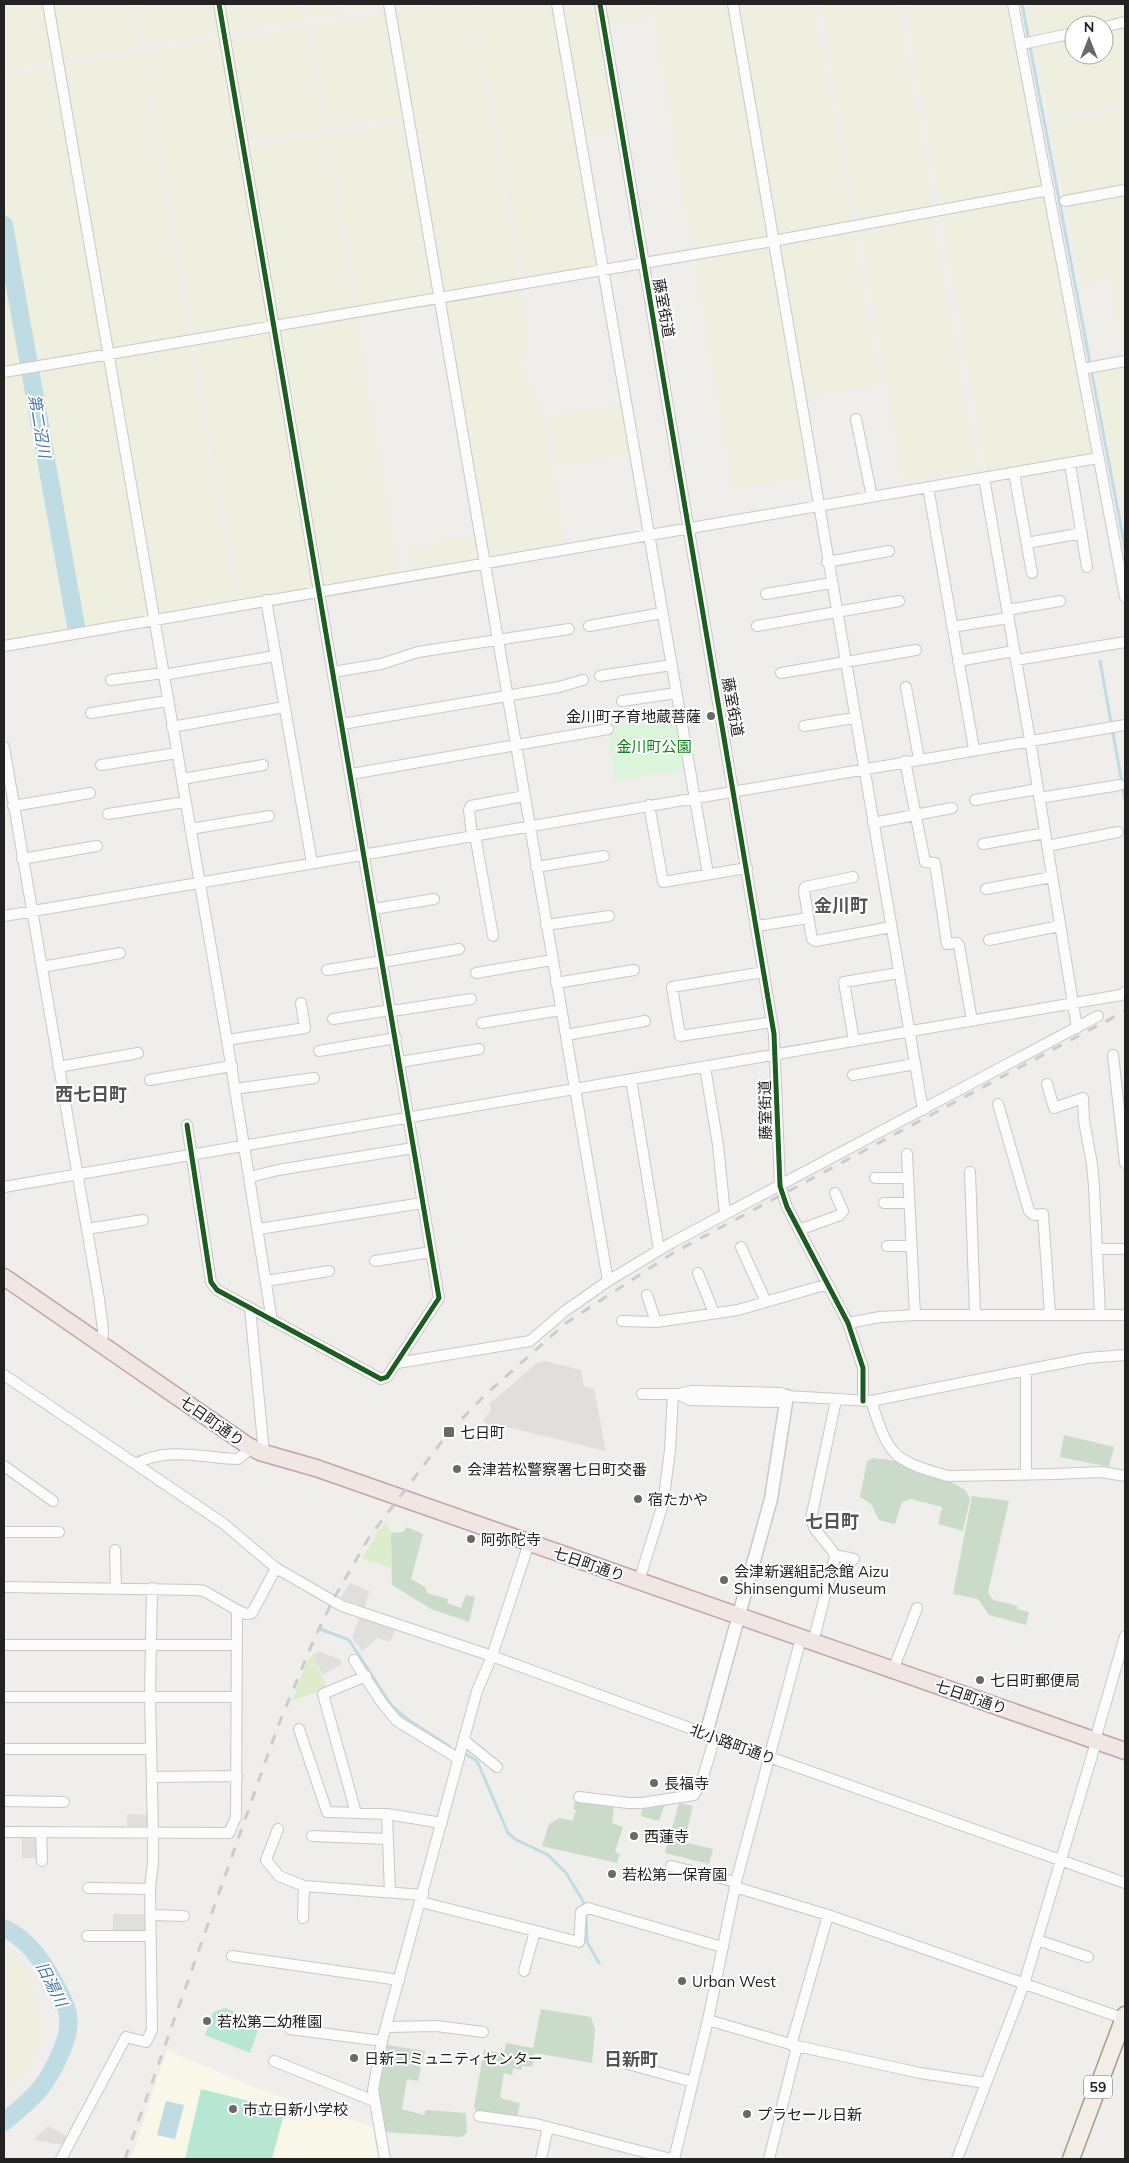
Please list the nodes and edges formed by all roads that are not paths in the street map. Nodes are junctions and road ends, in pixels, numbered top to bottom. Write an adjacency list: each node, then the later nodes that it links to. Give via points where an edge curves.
1 (48, 4): 18 (street)
2 (219, 4): 17 (street)
3 (389, 4): 16 (street)
4 (557, 4): 15 (street)
5 (600, 4): 14 (street, 藤室街道)
6 (733, 4): 13 (street)
7 (1013, 4): 9 (street)
8 (1064, 35): 9 (street)
9 (1022, 44): 10 (street)
10 (1048, 190): 13 (street); 20 (street)
11 (1125, 190): 12 (street)
12 (1065, 201)
13 (773, 241): 14 (street); 29 (street)
14 (644, 264): 15 (street); 30 (street, 藤室街道)
15 (603, 270): 16 (street); 33 (street)
16 (438, 297): 17 (street); 36 (street)
17 (274, 326): 18 (street); 41 (street)
18 (110, 354): 21 (street); 50 (street)
19 (1125, 361): 20 (street)
20 (1085, 369): 23 (street)
21 (4, 372)
22 (856, 418): 28 (street)
23 (1098, 458): 24 (street); 32 (street)
24 (1070, 464): 25 (street); 31 (street)
25 (1014, 473): 26 (street); 34 (street)
26 (984, 478): 27 (street); 49 (street)
27 (928, 487): 28 (street); 53 (street)
28 (872, 497): 29 (street)
29 (818, 506): 30 (street); 37 (street)
30 (690, 529): 33 (street); 96 (street, 藤室街道)
31 (1082, 533): 34 (street); 38 (street)
32 (1119, 533): 43 (street)
33 (649, 535): 36 (street); 48 (street)
34 (1027, 543): 39 (street)
35 (889, 551): 37 (street)
36 (484, 562): 41 (street); 55 (street)
37 (827, 562): 40 (street)
38 (1087, 567)
39 (1032, 574)
40 (831, 583): 42 (street); 47 (street)
41 (320, 591): 44 (street); 64 (street)
42 (766, 594)
43 (1125, 597)
44 (266, 600): 50 (street); 59 (street)
45 (1060, 600): 49 (street)
46 (899, 601): 47 (street)
47 (836, 612): 52 (street); 62 (street)
48 (662, 613): 51 (street); 63 (street)
49 (1007, 614): 53 (street); 60 (street)
50 (154, 619): 57 (street); 66 (street)
51 (589, 626)
52 (757, 626)
53 (952, 627): 61 (street)
54 (569, 629): 55 (street)
55 (498, 640): 64 (street, via 418,652 381,664); 72 (street)
56 (1125, 642): 60 (street)
57 (4, 646)
58 (916, 650): 62 (street)
59 (276, 656): 66 (street); 75 (street)
60 (1015, 656): 61 (street); 83 (street)
61 (958, 661): 86 (street)
62 (845, 663): 65 (street); 77 (street)
63 (671, 665): 67 (street); 71 (street)
64 (333, 672): 78 (street)
65 (781, 673)
66 (163, 674): 68 (street); 73 (street)
67 (600, 676)
68 (111, 680)
69 (583, 680): 72 (street)
70 (906, 687): 88 (street)
71 (676, 693): 74 (street); 100 (street)
72 (507, 696): 78 (street); 85 (street)
73 (167, 701): 76 (street); 81 (street)
74 (622, 701)
75 (284, 707): 81 (street); 121 (street)
76 (91, 714)
77 (854, 718): 79 (street); 92 (street)
78 (342, 724): 93 (street)
79 (804, 726)
80 (1117, 726): 83 (street)
81 (172, 727): 87 (street)
82 (608, 729): 85 (street)
83 (1030, 740): 86 (street); 98 (street)
84 (4, 747): 103 (street)
85 (516, 747): 93 (street); 99 (street)
86 (974, 750): 88 (street)
87 (177, 753): 90 (street); 94 (street)
88 (919, 759): 89 (street)
89 (905, 761): 92 (street); 108 (street)
90 (101, 765)
91 (263, 765): 94 (street)
92 (863, 768): 96 (street); 109 (street)
93 (351, 774): 118 (street)
94 (182, 779): 102 (street)
95 (1123, 785): 98 (street)
96 (734, 790): 100 (street); 123 (street, 藤室街道)
97 (90, 793): 103 (street)
98 (1039, 794): 101 (street); 113 (street)
99 (524, 796): 110 (street); 114 (street, via 471,806)
100 (694, 797): 104 (street); 124 (street)
101 (975, 800)
102 (186, 802): 106 (street); 111 (street)
103 (9, 804): 120 (street)
104 (649, 805): 110 (street); 124 (street, via 663,882)
105 (952, 808): 108 (street)
106 (108, 814)
107 (269, 816): 111 (street)
108 (915, 816): 109 (street); 161 (street, via 925,862 935,863 947,944 958,945)
109 (873, 823): 138 (street)
110 (529, 825): 114 (street); 122 (street)
111 (190, 829): 127 (street)
112 (1118, 832): 117 (street)
113 (1045, 833): 115 (street); 117 (street)
114 (474, 835): 118 (street); 139 (street)
115 (983, 844)
116 (97, 846): 120 (street)
117 (1047, 846): 126 (street)
118 (365, 853): 121 (street); 130 (street)
119 (604, 856): 122 (street)
120 (22, 859): 131 (street)
121 (312, 862): 127 (street)
122 (536, 868): 135 (street)
123 (747, 868): 124 (street); 136 (street, 藤室街道)
124 (708, 874)
125 (853, 877): 134 (street, via 805,887)
126 (1052, 877): 128 (street); 137 (street)
127 (200, 882): 131 (street); 168 (street)
128 (986, 889)
129 (434, 899): 130 (street)
130 (374, 909): 144 (street)
131 (32, 911): 132 (street); 145 (street)
132 (4, 916)
133 (610, 916): 135 (street)
134 (808, 918): 136 (street); 138 (street, via 816,941)
135 (546, 925): 143 (street)
136 (757, 926): 148 (street, 藤室街道)
137 (1060, 926): 140 (street); 155 (street)
138 (891, 927): 150 (street)
139 (493, 936)
140 (989, 940)
141 (459, 949): 144 (street)
142 (120, 953): 145 (street)
143 (552, 960): 149 (street); 151 (street)
144 (383, 962): 146 (street); 157 (street)
145 (42, 967): 179 (street)
146 (327, 970)
147 (634, 970): 151 (street)
148 (764, 972): 162 (street, 藤室街道); 162 (street, via 672,987 680,1036)
149 (476, 973)
150 (899, 974): 165 (street); 169 (street, via 844,982)
151 (556, 983): 156 (street)
152 (1125, 992): 155 (street)
153 (472, 999): 157 (street)
154 (301, 1003): 168 (street, via 305,1028)
155 (1073, 1003): 161 (street); 164 (street)
156 (561, 1010): 163 (street); 166 (street)
157 (392, 1011): 159 (street); 167 (street)
158 (1098, 1016): 164 (street)
159 (333, 1019)
160 (645, 1021): 166 (street)
161 (972, 1021): 165 (street)
162 (772, 1022): 173 (street, 藤室街道)
163 (482, 1023)
164 (1077, 1028): 188 (street)
165 (909, 1032): 169 (street); 176 (street)
166 (566, 1035): 186 (street)
167 (396, 1038): 171 (street); 175 (street)
168 (227, 1040): 177 (street)
169 (854, 1041): 173 (street)
170 (479, 1049): 175 (street)
171 (319, 1051)
172 (138, 1053): 179 (street)
173 (776, 1054): 178 (street); 201 (street, 藤室街道)
174 (1113, 1055): 195 (street)
175 (400, 1062): 189 (street)
176 (915, 1064): 180 (street); 188 (street)
177 (232, 1066): 183 (street); 185 (street)
178 (705, 1066): 182 (street); 207 (street)
179 (58, 1068): 197 (street)
180 (854, 1075)
181 (314, 1078): 185 (street)
182 (631, 1079): 186 (street); 217 (street)
183 (150, 1080)
184 (1047, 1084): 215 (street, via 1054,1108 1083,1098)
185 (235, 1089): 191 (street)
186 (575, 1089): 189 (street); 223 (street)
187 (998, 1104): 231 (street, via 1029,1210 1034,1215 1044,1214)
188 (923, 1110): 201 (street)
189 (408, 1118): 191 (street); 192 (street)
190 (187, 1125): 193 (street)
191 (244, 1146): 193 (street); 198 (street)
192 (413, 1148): 198 (street); 204 (street)
193 (192, 1154): 197 (street); 228 (street, via 211,1282 216,1290)
194 (907, 1154): 200 (street)
195 (1125, 1163)
196 (970, 1172): 230 (street)
197 (78, 1173): 202 (street); 209 (street)
198 (250, 1177): 210 (street)
199 (875, 1178): 200 (street)
200 (908, 1178): 206 (street)
201 (780, 1186): 207 (street); 211 (street, 藤室街道)
202 (4, 1187)
203 (835, 1193): 211 (street, via 843,1212)
204 (422, 1203): 210 (street); 218 (street)
205 (884, 1203): 206 (street)
206 (909, 1203): 213 (street)
207 (726, 1214): 217 (street)
208 (143, 1220): 209 (street)
209 (87, 1229): 239 (street, via 103,1330)
210 (258, 1230): 224 (street)
211 (800, 1230): 225 (street, 藤室街道)
212 (887, 1246): 213 (street)
213 (911, 1246): 234 (street)
214 (741, 1247): 227 (street)
215 (1098, 1249): 216 (street); 232 (street)
216 (1125, 1249)
217 (659, 1250): 223 (street)
218 (431, 1252): 219 (street); 241 (street, via 439,1298)
219 (375, 1261)
220 (329, 1271): 224 (street)
221 (698, 1273): 229 (street)
222 (4, 1277): 239 (highway, 七日町通り)
223 (608, 1281): 241 (street, via 530,1341)
224 (266, 1282): 235 (street)
225 (828, 1284): 227 (street); 238 (street, 藤室街道)
226 (647, 1295): 237 (street)
227 (766, 1302): 229 (street)
228 (250, 1308): 235 (street); 249 (street)
229 (714, 1314): 237 (street)
230 (975, 1314): 231 (street); 234 (street)
231 (1050, 1314): 232 (street)
232 (1100, 1314): 233 (street)
233 (1125, 1314)
234 (915, 1315): 238 (street)
235 (272, 1321): 241 (street, via 382,1379)
236 (622, 1321): 237 (street)
237 (656, 1322)
238 (848, 1322): 248 (street, 藤室街道, via 863,1368)
239 (102, 1344): 249 (highway, 七日町通り)
240 (1125, 1355): 242 (street, via 1087,1358)
241 (396, 1363)
242 (1026, 1370): 248 (street); 252 (street)
243 (4, 1375): 250 (street, 北小路町通り)
244 (642, 1394): 245 (street)
245 (676, 1394): 246 (street, via 690,1400 777,1402); 262 (street, via 663,1504)
246 (787, 1396): 247 (street); 268 (street, via 771,1499)
247 (836, 1400): 248 (street); 259 (street, via 811,1519)
248 (867, 1401): 252 (street, 藤室街道, via 885,1440 895,1453 906,1460 948,1476)
249 (258, 1450): 250 (street, via 238,1458 169,1455); 257 (highway, 七日町通り)
250 (136, 1464): 261 (street, 北小路町通り, via 224,1524)
251 (4, 1466): 254 (street)
252 (1026, 1475): 253 (street, 藤室街道, via 1101,1472)
253 (1125, 1476)
254 (53, 1501)
255 (4, 1532): 256 (street)
256 (59, 1532)
257 (529, 1543): 262 (highway, 七日町通り); 274 (street)
258 (115, 1550): 264 (street)
259 (834, 1555): 260 (street); 270 (street)
260 (854, 1559)
261 (276, 1568): 267 (street, via 252,1613); 274 (street, 北小路町通り, via 342,1606)
262 (639, 1581): 268 (highway, 七日町通り)
263 (4, 1587): 264 (street)
264 (116, 1588): 265 (street)
265 (152, 1588): 267 (street, via 204,1591); 271 (street)
266 (917, 1608): 276 (street)
267 (238, 1610): 273 (street)
268 (739, 1616): 270 (highway, 七日町通り); 282 (street)
269 (1125, 1636): 284 (street)
270 (807, 1640): 276 (highway, 七日町通り); 288 (street)
271 (151, 1644): 272 (street); 273 (street); 278 (street)
272 (4, 1645)
273 (237, 1645): 280 (street)
274 (492, 1656): 282 (street, 北小路町通り); 283 (street, via 477,1691)
275 (354, 1660): 277 (street)
276 (893, 1670): 284 (highway, 七日町通り)
277 (366, 1676): 289 (street, via 397,1721); 296 (street, via 323,1694)
278 (150, 1696): 279 (street); 280 (street); 286 (street)
279 (4, 1697)
280 (235, 1697): 291 (street)
281 (299, 1729): 296 (street, via 327,1812)
282 (711, 1736): 288 (street, 北小路町通り); 293 (street, via 702,1780 694,1795 628,1804)
283 (464, 1740): 289 (street); 290 (street)
284 (1096, 1741): 287 (highway, 七日町通り); 305 (street)
285 (4, 1749): 286 (street)
286 (150, 1749): 292 (street)
287 (1125, 1751)
288 (769, 1757): 305 (street, 北小路町通り); 309 (street)
289 (459, 1759): 298 (street)
290 (497, 1767)
291 (237, 1776): 292 (street); 302 (street, via 236,1816 229,1833)
292 (153, 1777): 302 (street)
293 (579, 1797)
294 (4, 1801): 295 (street)
295 (64, 1802)
296 (356, 1813): 297 (street)
297 (386, 1814): 298 (street); 304 (street)
298 (442, 1823): 314 (street)
299 (278, 1829): 310 (street, via 266,1860 279,1876)
300 (4, 1832): 301 (street)
301 (41, 1832): 302 (street); 306 (street)
302 (153, 1832): 312 (street)
303 (312, 1836): 304 (street)
304 (387, 1839): 313 (street)
305 (1061, 1860): 308 (street, 北小路町通り); 322 (street)
306 (42, 1861)
307 (671, 1866): 309 (street)
308 (1125, 1883)
309 (735, 1884): 316 (street); 323 (street)
310 (304, 1886): 313 (street); 318 (street)
311 (88, 1888): 312 (street)
312 (150, 1889): 315 (street)
313 (390, 1892): 314 (street)
314 (422, 1898): 319 (street); 327 (street)
315 (150, 1915): 317 (street); 321 (street)
316 (828, 1915): 328 (street); 335 (street)
317 (184, 1916)
318 (303, 1918)
319 (535, 1931): 323 (street, via 579,1942 584,1910); 326 (street)
320 (87, 1936): 321 (street)
321 (150, 1936): 343 (street, via 152,2030 146,2042 126,2037)
322 (1037, 1940): 325 (street); 328 (street)
323 (722, 1946): 330 (street)
324 (232, 1956): 327 (street)
325 (1088, 1957)
326 (524, 1971)
327 (399, 1980): 331 (street)
328 (1024, 1984): 329 (street); 339 (street)
329 (1125, 2018): 349 (main road, 59)
330 (708, 2020): 335 (street); 338 (street)
331 (387, 2027): 333 (street, via 436,2026); 334 (street)
332 (290, 2029): 334 (street)
333 (483, 2032)
334 (382, 2041): 340 (street, via 374,2082)
335 (794, 2045): 339 (street); 347 (street)
336 (274, 2061): 340 (street)
337 (628, 2064): 338 (street)
338 (693, 2082): 346 (street)
339 (986, 2084): 348 (street)
340 (374, 2101): 344 (street)
341 (479, 2116): 342 (street)
342 (548, 2127): 345 (street); 346 (street)
343 (62, 2159)
344 (385, 2159)
345 (541, 2159)
346 (672, 2159)
347 (770, 2159)
348 (957, 2159)
349 (1071, 2159)

